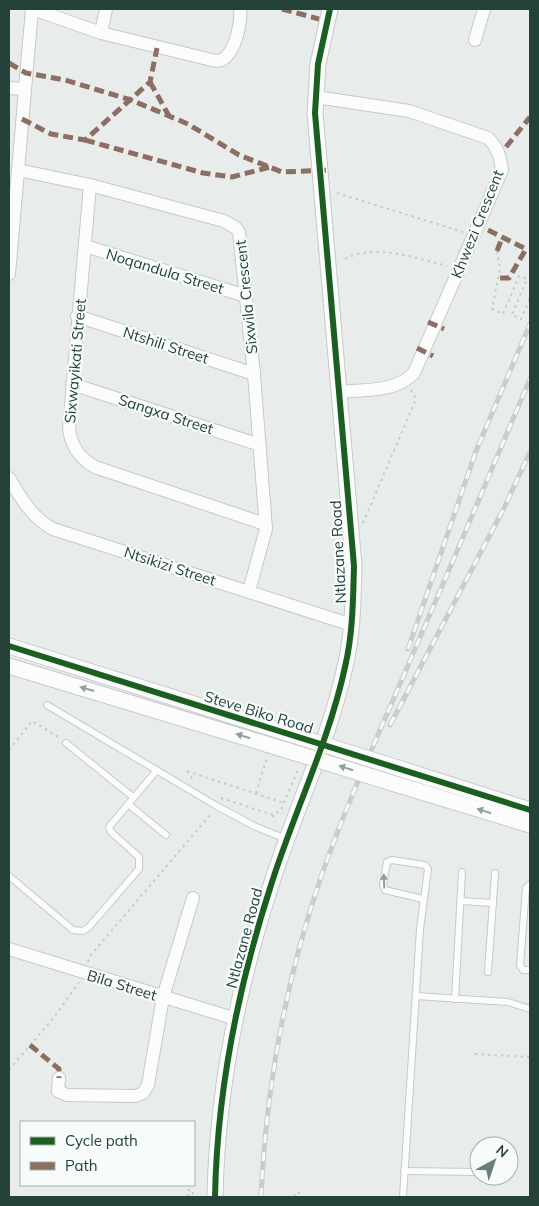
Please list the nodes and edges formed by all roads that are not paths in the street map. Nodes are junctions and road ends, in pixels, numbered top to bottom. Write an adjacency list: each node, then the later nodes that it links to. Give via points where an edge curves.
1 (32, 9): 6 (street); 9 (street)
2 (106, 9): 6 (street)
3 (240, 9): 6 (street, via 230,53 220,61)
4 (330, 9): 10 (street, Ntlazane Road, via 322,37)
5 (484, 9): 7 (street)
6 (101, 33)
7 (475, 40)
8 (9, 88): 9 (street)
9 (25, 89): 11 (street)
10 (316, 97): 19 (street, Ntlazane Road); 19 (street, Khwezi Crescent, via 409,111 488,138 500,154 502,170 414,373 392,387)
11 (18, 170): 12 (street, Sixwila Crescent); 14 (street)
12 (90, 185): 13 (street, Sixwayikati Street); 15 (street, Sixwila Crescent, via 232,225 240,235)
13 (85, 246): 15 (street, Noqandula Street); 16 (street, Sixwayikati Street)
14 (9, 274)
15 (246, 296): 17 (street, Sixwila Crescent)
16 (78, 316): 17 (street, Ntshili Street); 18 (street, Sixwayikati Street)
17 (254, 374): 20 (street, Sixwila Crescent)
18 (72, 384): 20 (street, Sangxa Street); 22 (street, Sixwayikati Street, via 70,440 86,462)
19 (339, 392): 24 (street, Ntlazane Road, via 354,566)
20 (260, 445): 22 (street, Sixwila Crescent)
21 (9, 478): 23 (street, Ntsikizi Street, via 27,506 53,529)
22 (265, 524): 23 (street, Sixwila Crescent, via 266,535)
23 (249, 591): 24 (street, Ntsikizi Street)
24 (352, 626): 35 (street, Ntlazane Road, via 346,665 334,708)
25 (9, 646): 32 (street, Steve Biko Road, bridge)
26 (9, 666): 33 (street, Steve Biko Road, one-way to 26, bridge)
27 (47, 705): 29 (lane)
28 (66, 743): 30 (lane)
29 (157, 770): 30 (lane); 35 (lane, via 254,826)
30 (133, 797): 31 (lane)
31 (128, 804): 34 (lane); 38 (lane, via 110,824 110,830 138,855 140,867 85,930 73,930)
32 (530, 810)
33 (530, 825)
34 (166, 835)
35 (287, 840): 51 (street, Ntlazane Road, via 255,938)
36 (462, 872): 42 (lane)
37 (495, 873): 43 (lane)
38 (9, 876)
39 (530, 884): 45 (lane, via 526,888 520,965 523,970)
40 (194, 898): 48 (street)
41 (423, 899): 41 (lane, one-way to 41, via 385,890 387,862 394,860 427,867); 47 (lane)
42 (461, 901): 43 (lane); 49 (lane)
43 (493, 903): 46 (lane)
44 (9, 949): 48 (street, Bila Street)
45 (530, 970)
46 (488, 972)
47 (416, 996): 49 (lane); 53 (lane)
48 (162, 997): 51 (street, Bila Street); 52 (street, via 148,1085 143,1093 135,1096 64,1094 58,1091)
49 (455, 999): 50 (lane, via 508,1002)
50 (530, 1009)
51 (236, 1019): 55 (street, Ntlazane Road, via 220,1133)
52 (59, 1078)
53 (404, 1171): 54 (lane); 56 (lane)
54 (469, 1172)
55 (215, 1197)
56 (403, 1197)

